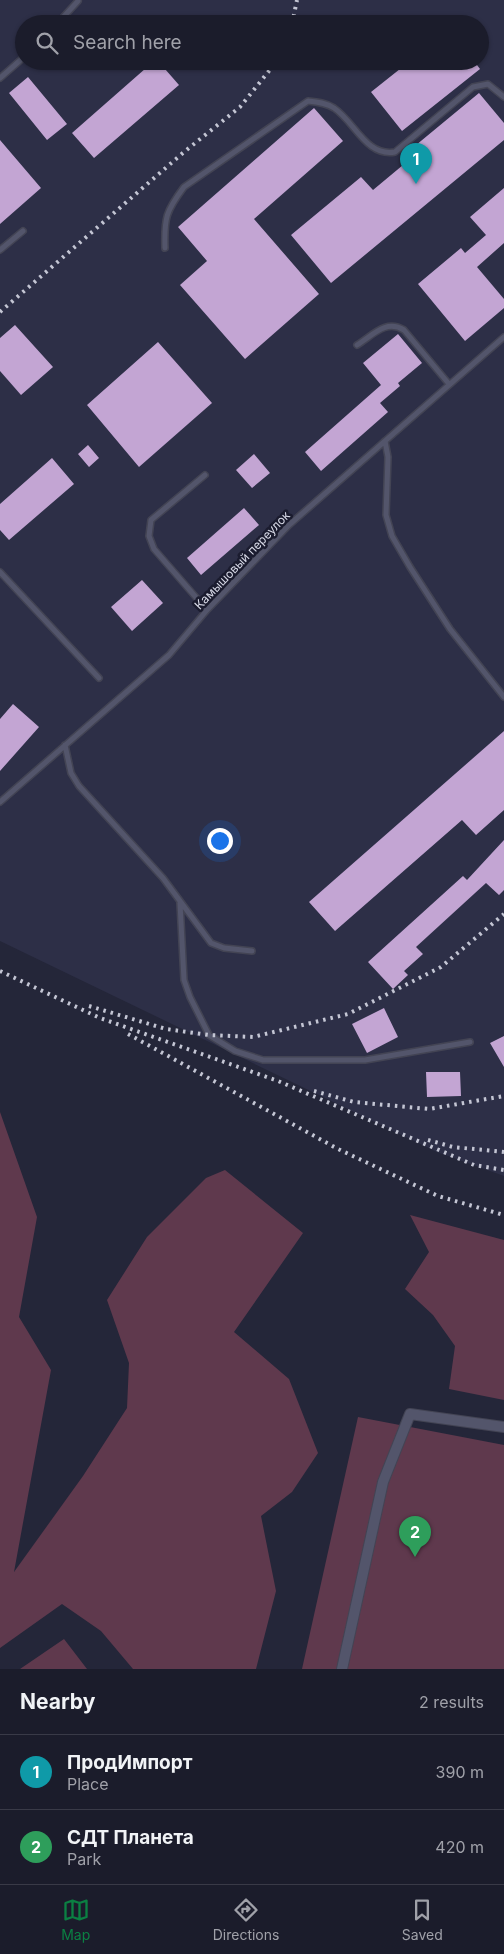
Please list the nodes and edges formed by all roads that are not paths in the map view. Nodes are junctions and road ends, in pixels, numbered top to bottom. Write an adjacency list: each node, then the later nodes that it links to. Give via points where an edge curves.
1 (78, 1): 2 (lane)
2 (65, 15)
3 (15, 65): 4 (lane)
4 (0, 78)
5 (504, 97): 7 (lane, via 488,84 474,88 395,152 386,154 362,137 336,109 308,101 184,187 170,206 164,224)
6 (23, 231): 8 (lane)
7 (165, 248)
8 (0, 250)
9 (504, 337): 11 (lane, Камышовый переулок)
10 (357, 345): 11 (lane, via 386,326 397,325)
11 (449, 384): 12 (lane, Камышовый переулок)
12 (385, 441): 15 (lane, Камышовый переулок, via 289,525); 17 (lane, via 388,457 386,515 392,536 450,629)
13 (205, 475): 15 (lane, via 151,520 149,536 154,549)
14 (0, 572): 16 (lane)
15 (206, 610): 18 (lane, Камышовый переулок, via 169,655)
16 (99, 678)
17 (504, 697)
18 (65, 745): 19 (lane, Камышовый переулок); 20 (lane, via 71,773 79,786 163,878)
19 (0, 802)
20 (180, 903): 21 (lane, via 211,943); 22 (lane, via 184,980 190,997 209,1035 235,1051 262,1060 365,1060)
21 (252, 951)
22 (470, 1042)
23 (504, 1426): 24 (street, via 410,1414 382,1482)
24 (342, 1669)

